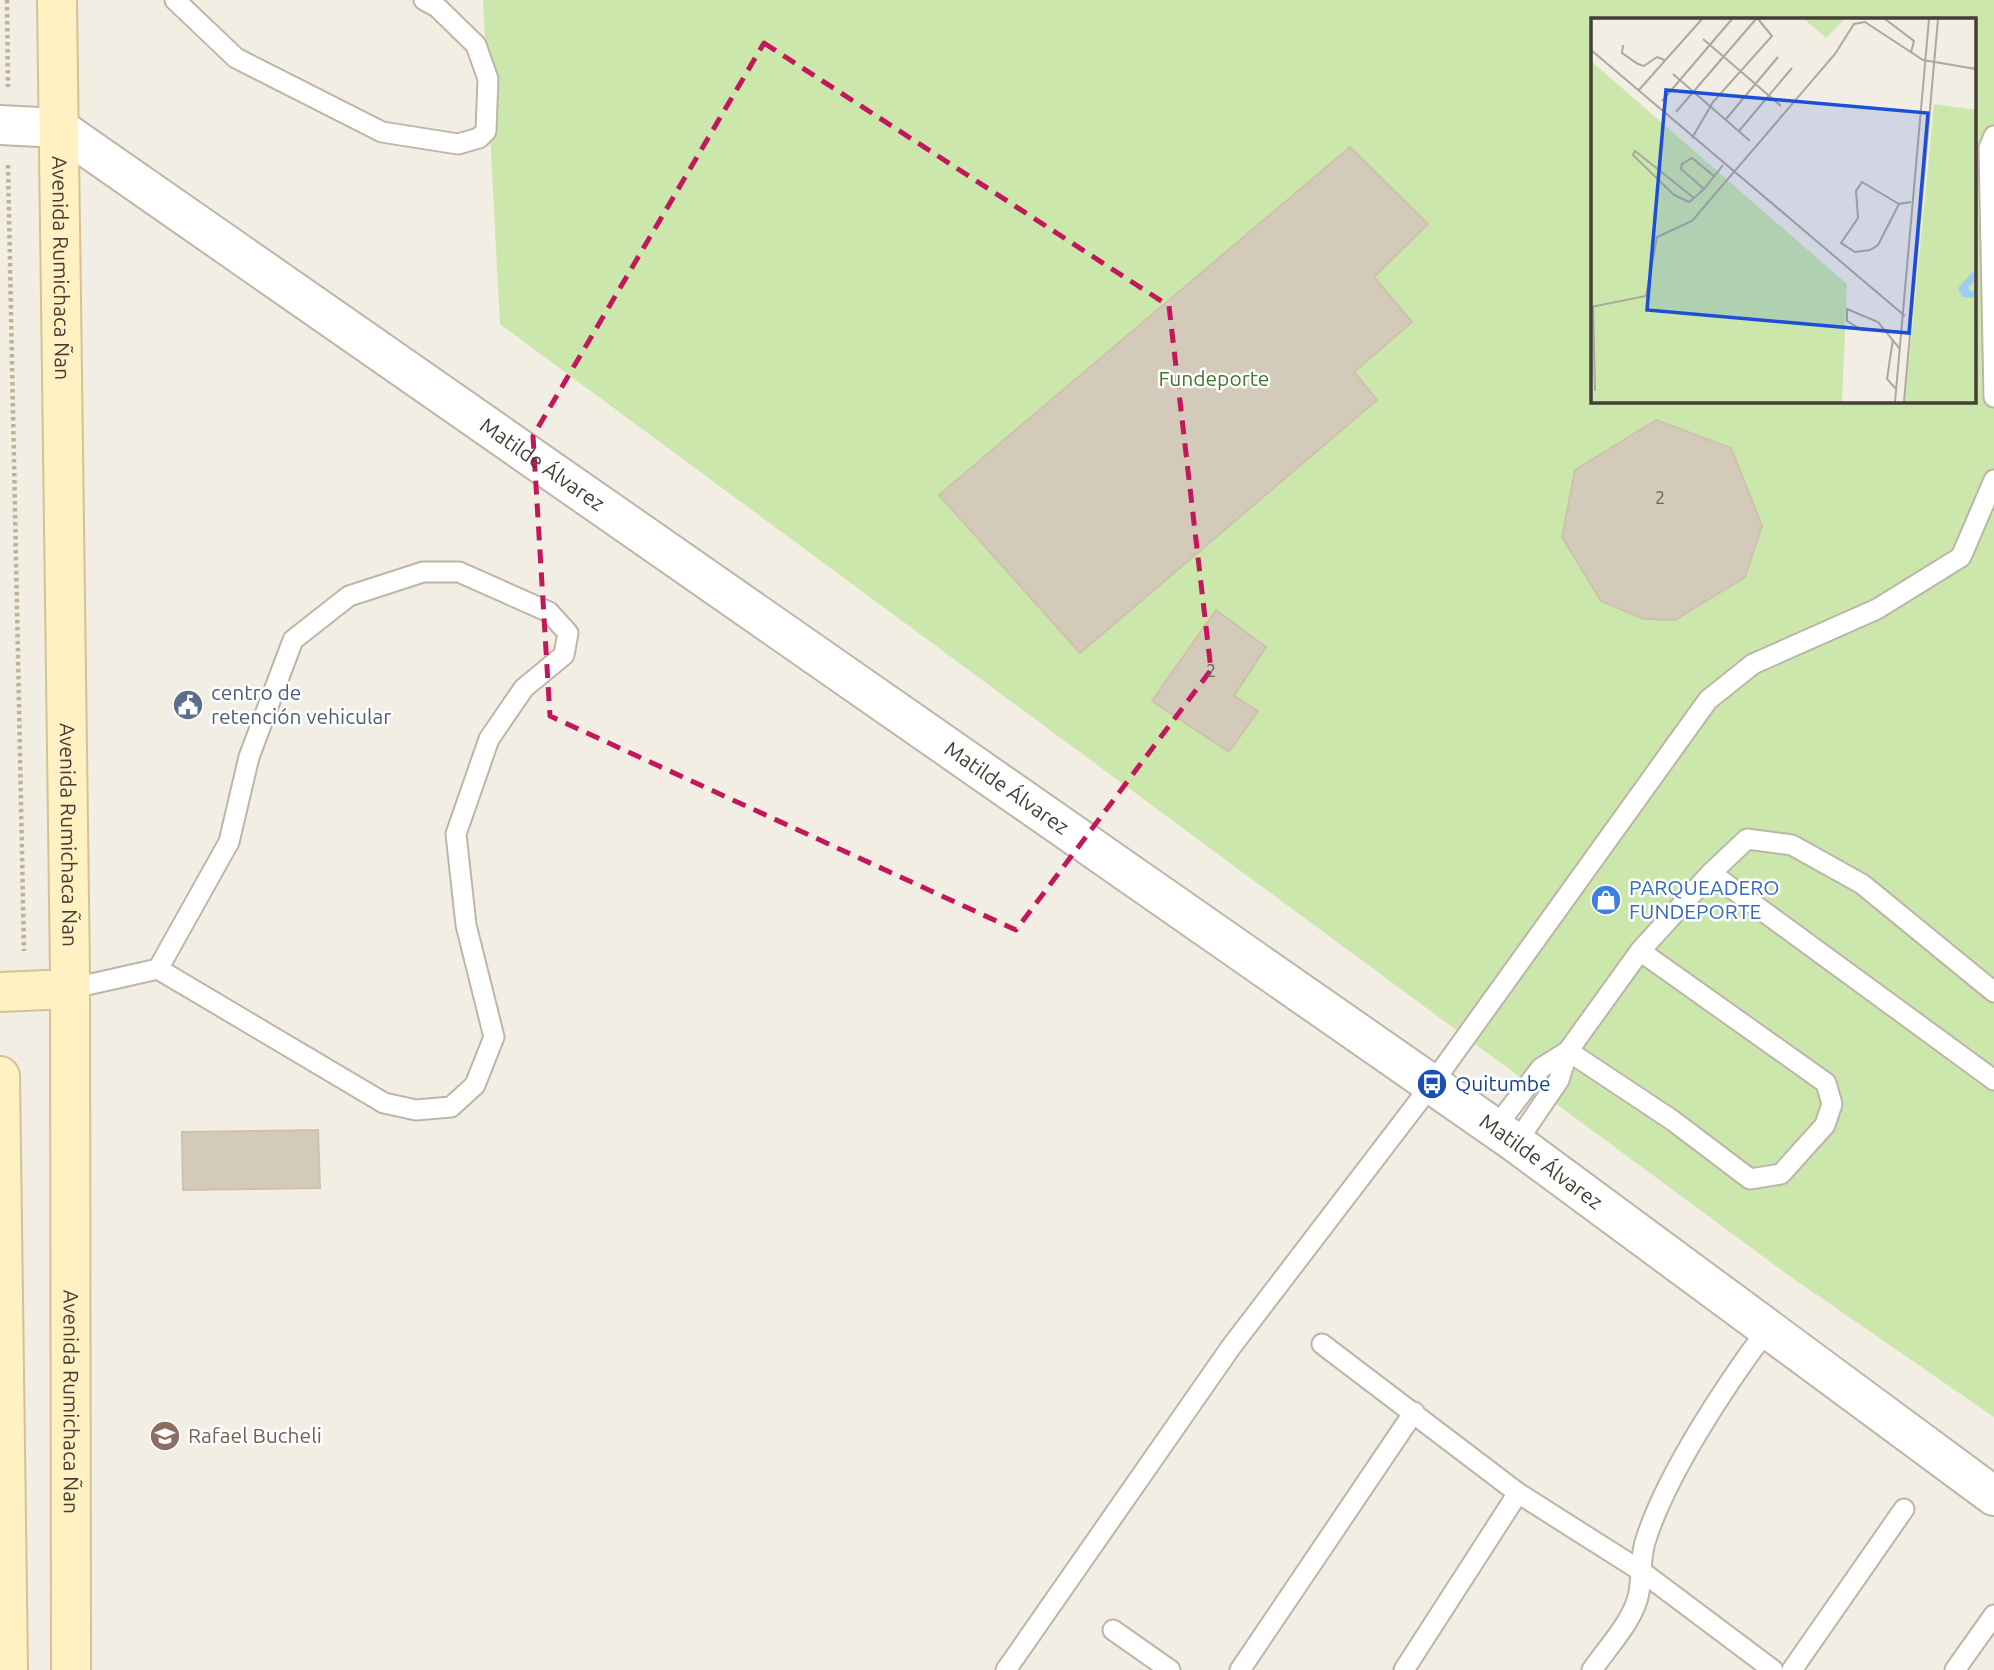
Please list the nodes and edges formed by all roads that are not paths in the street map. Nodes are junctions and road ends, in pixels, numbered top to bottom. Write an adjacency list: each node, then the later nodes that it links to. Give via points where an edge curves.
1 (57, 0): 5 (main road, Avenida Rumichaca Ñan)
2 (176, 0): 3 (lane, via 236,58 382,132 458,145 486,131 488,79 476,45 437,6)
3 (424, 0)
4 (4, 126): 5 (street)
5 (59, 128): 12 (main road, Avenida Rumichaca Ñan); 18 (street, Matilde Álvarez)
6 (1994, 136): 7 (lane, via 1989,148)
7 (1994, 397)
8 (1994, 480): 18 (lane, via 1961,557 1877,609 1753,664 1708,699)
9 (1711, 873): 10 (lane); 14 (lane, via 1747,839 1792,845 1862,884); 17 (lane)
10 (1640, 951): 15 (lane); 15 (lane, via 1826,1083 1832,1104 1825,1125 1781,1174 1750,1179)
11 (158, 969): 11 (lane, via 384,1103 416,1110 451,1107 475,1085 494,1037 466,925 456,834 489,740 524,688 564,655 568,634 549,612 459,572 423,572 349,596 293,640 249,757 229,842); 12 (lane)
12 (69, 989): 13 (main road); 30 (main road, Avenida Rumichaca Ñan)
13 (13, 991)
14 (1994, 992)
15 (1568, 1051): 19 (lane, via 1559,1080)
16 (0, 1076): 29 (main road)
17 (1994, 1080)
18 (1432, 1084): 19 (street, Matilde Álvarez); 31 (lane, via 1231,1347)
19 (1506, 1136): 20 (street, Matilde Álvarez)
20 (1768, 1330): 24 (street, Matilde Álvarez); 26 (lane, via 1740,1366 1681,1463 1645,1540)
21 (1322, 1344): 22 (lane)
22 (1414, 1412): 23 (lane); 33 (lane)
23 (1518, 1493): 26 (lane); 34 (lane)
24 (1994, 1496)
25 (1904, 1509): 37 (lane)
26 (1641, 1571): 35 (lane, via 1633,1610); 36 (lane)
27 (1994, 1615): 38 (lane)
28 (1113, 1630): 32 (lane)
29 (8, 1670)
30 (71, 1670)
31 (1006, 1670)
32 (1170, 1670)
33 (1240, 1670)
34 (1404, 1670)
35 (1592, 1670)
36 (1773, 1670)
37 (1792, 1670)
38 (1955, 1670)

